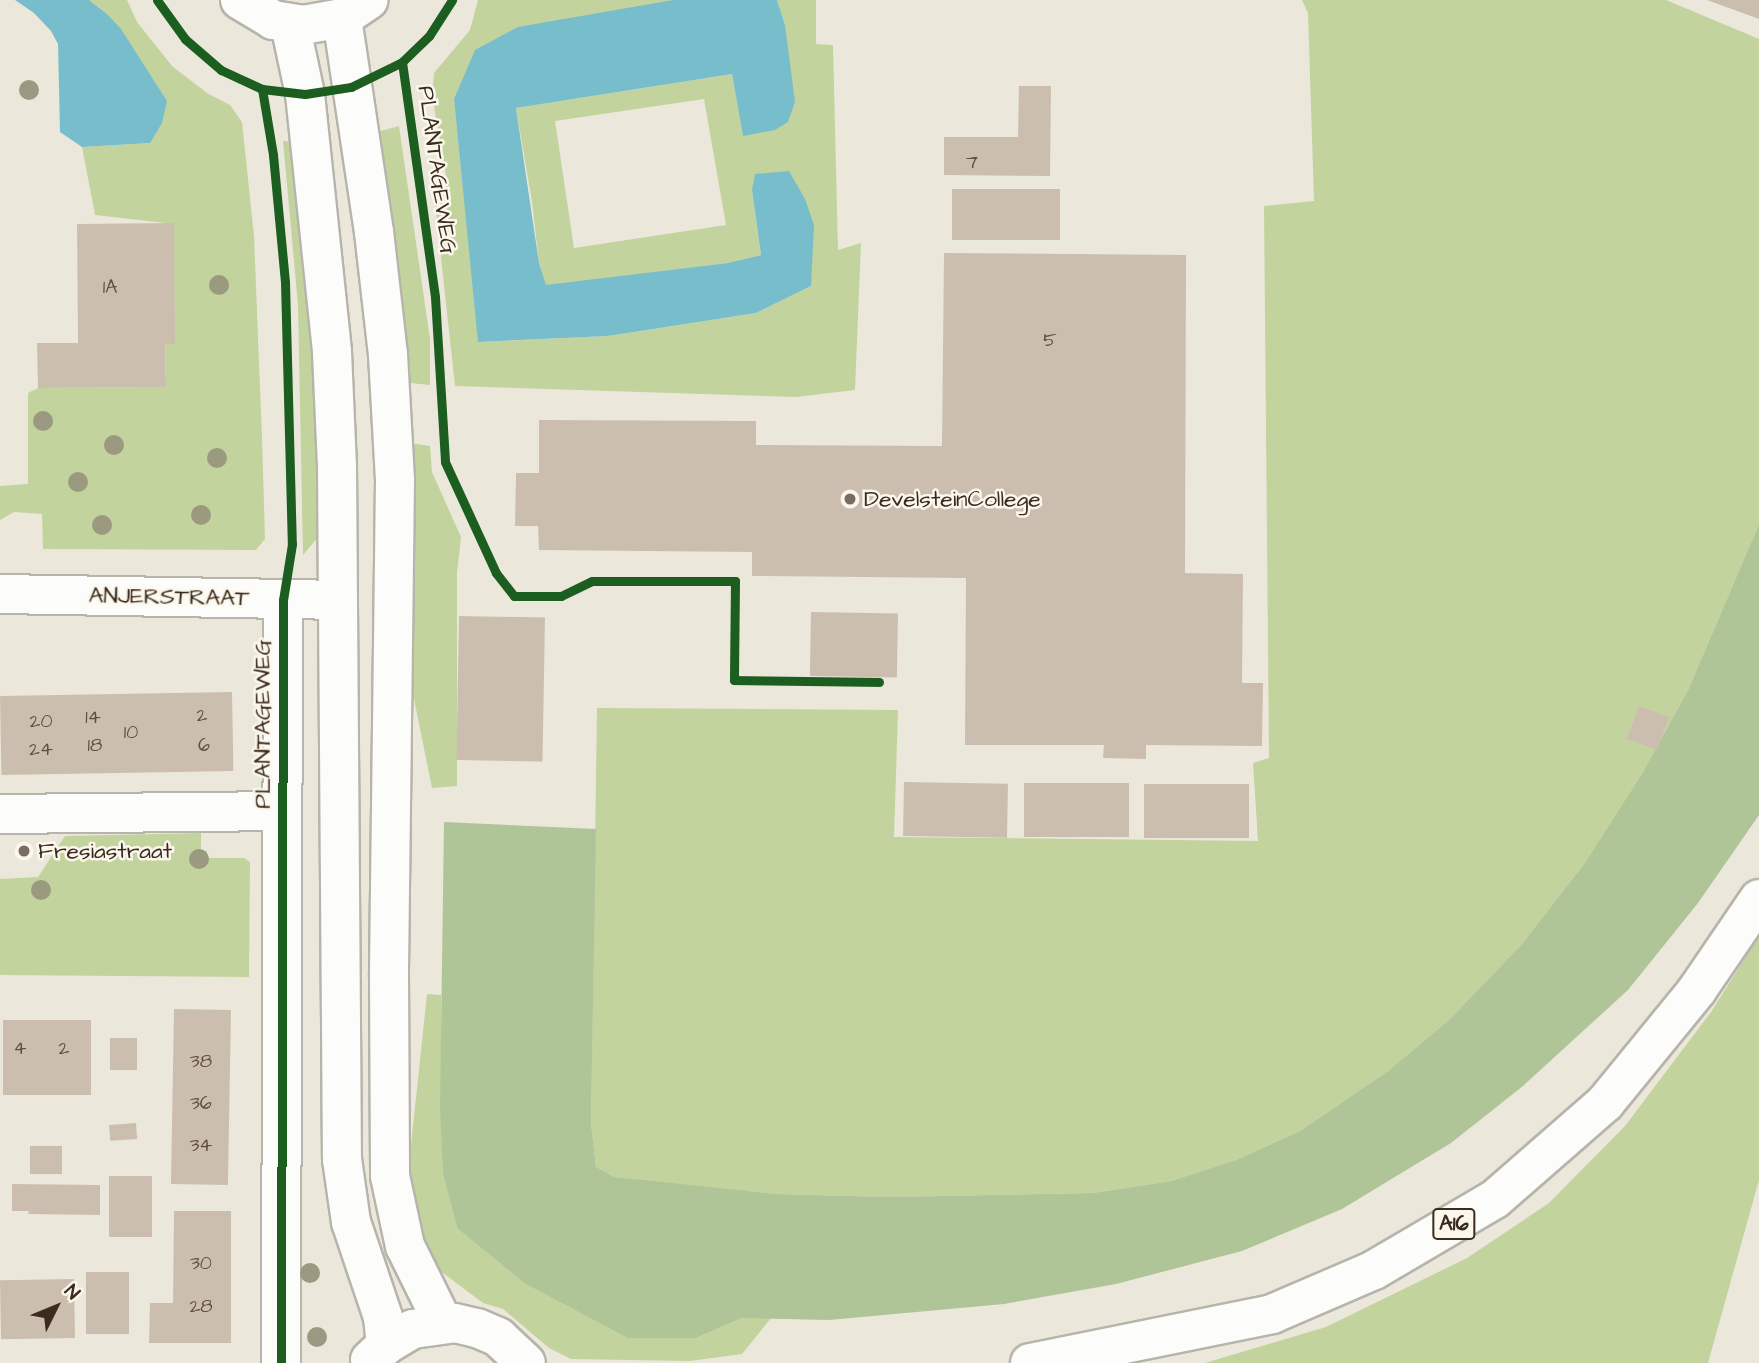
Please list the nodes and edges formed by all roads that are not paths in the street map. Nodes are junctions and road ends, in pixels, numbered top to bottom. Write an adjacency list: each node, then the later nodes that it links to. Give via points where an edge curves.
1 (240, 0): 3 (main road, via 258,13)
2 (355, 9): 3 (main road, via 317,25); 10 (main road, via 396,479 388,976 390,1176 405,1246)
3 (290, 24): 6 (main road, via 304,94 332,352)
4 (0, 594): 5 (main road, ANJERSTRAAT)
5 (283, 600): 6 (main road, ANJERSTRAAT); 7 (main road, PLANTAGEWEG)
6 (338, 600): 11 (main road, via 342,1159 351,1222 383,1317)
7 (282, 811): 8 (main road); 12 (main road, PLANTAGEWEG)
8 (0, 814)
9 (1759, 899): 14 (main road, A16, via 1697,990 1605,1103 1495,1199 1374,1270 1272,1314)
10 (443, 1324): 11 (main road, via 413,1329); 13 (main road, via 488,1332)
11 (377, 1354)
12 (281, 1363)
13 (526, 1363)
14 (1030, 1363)

